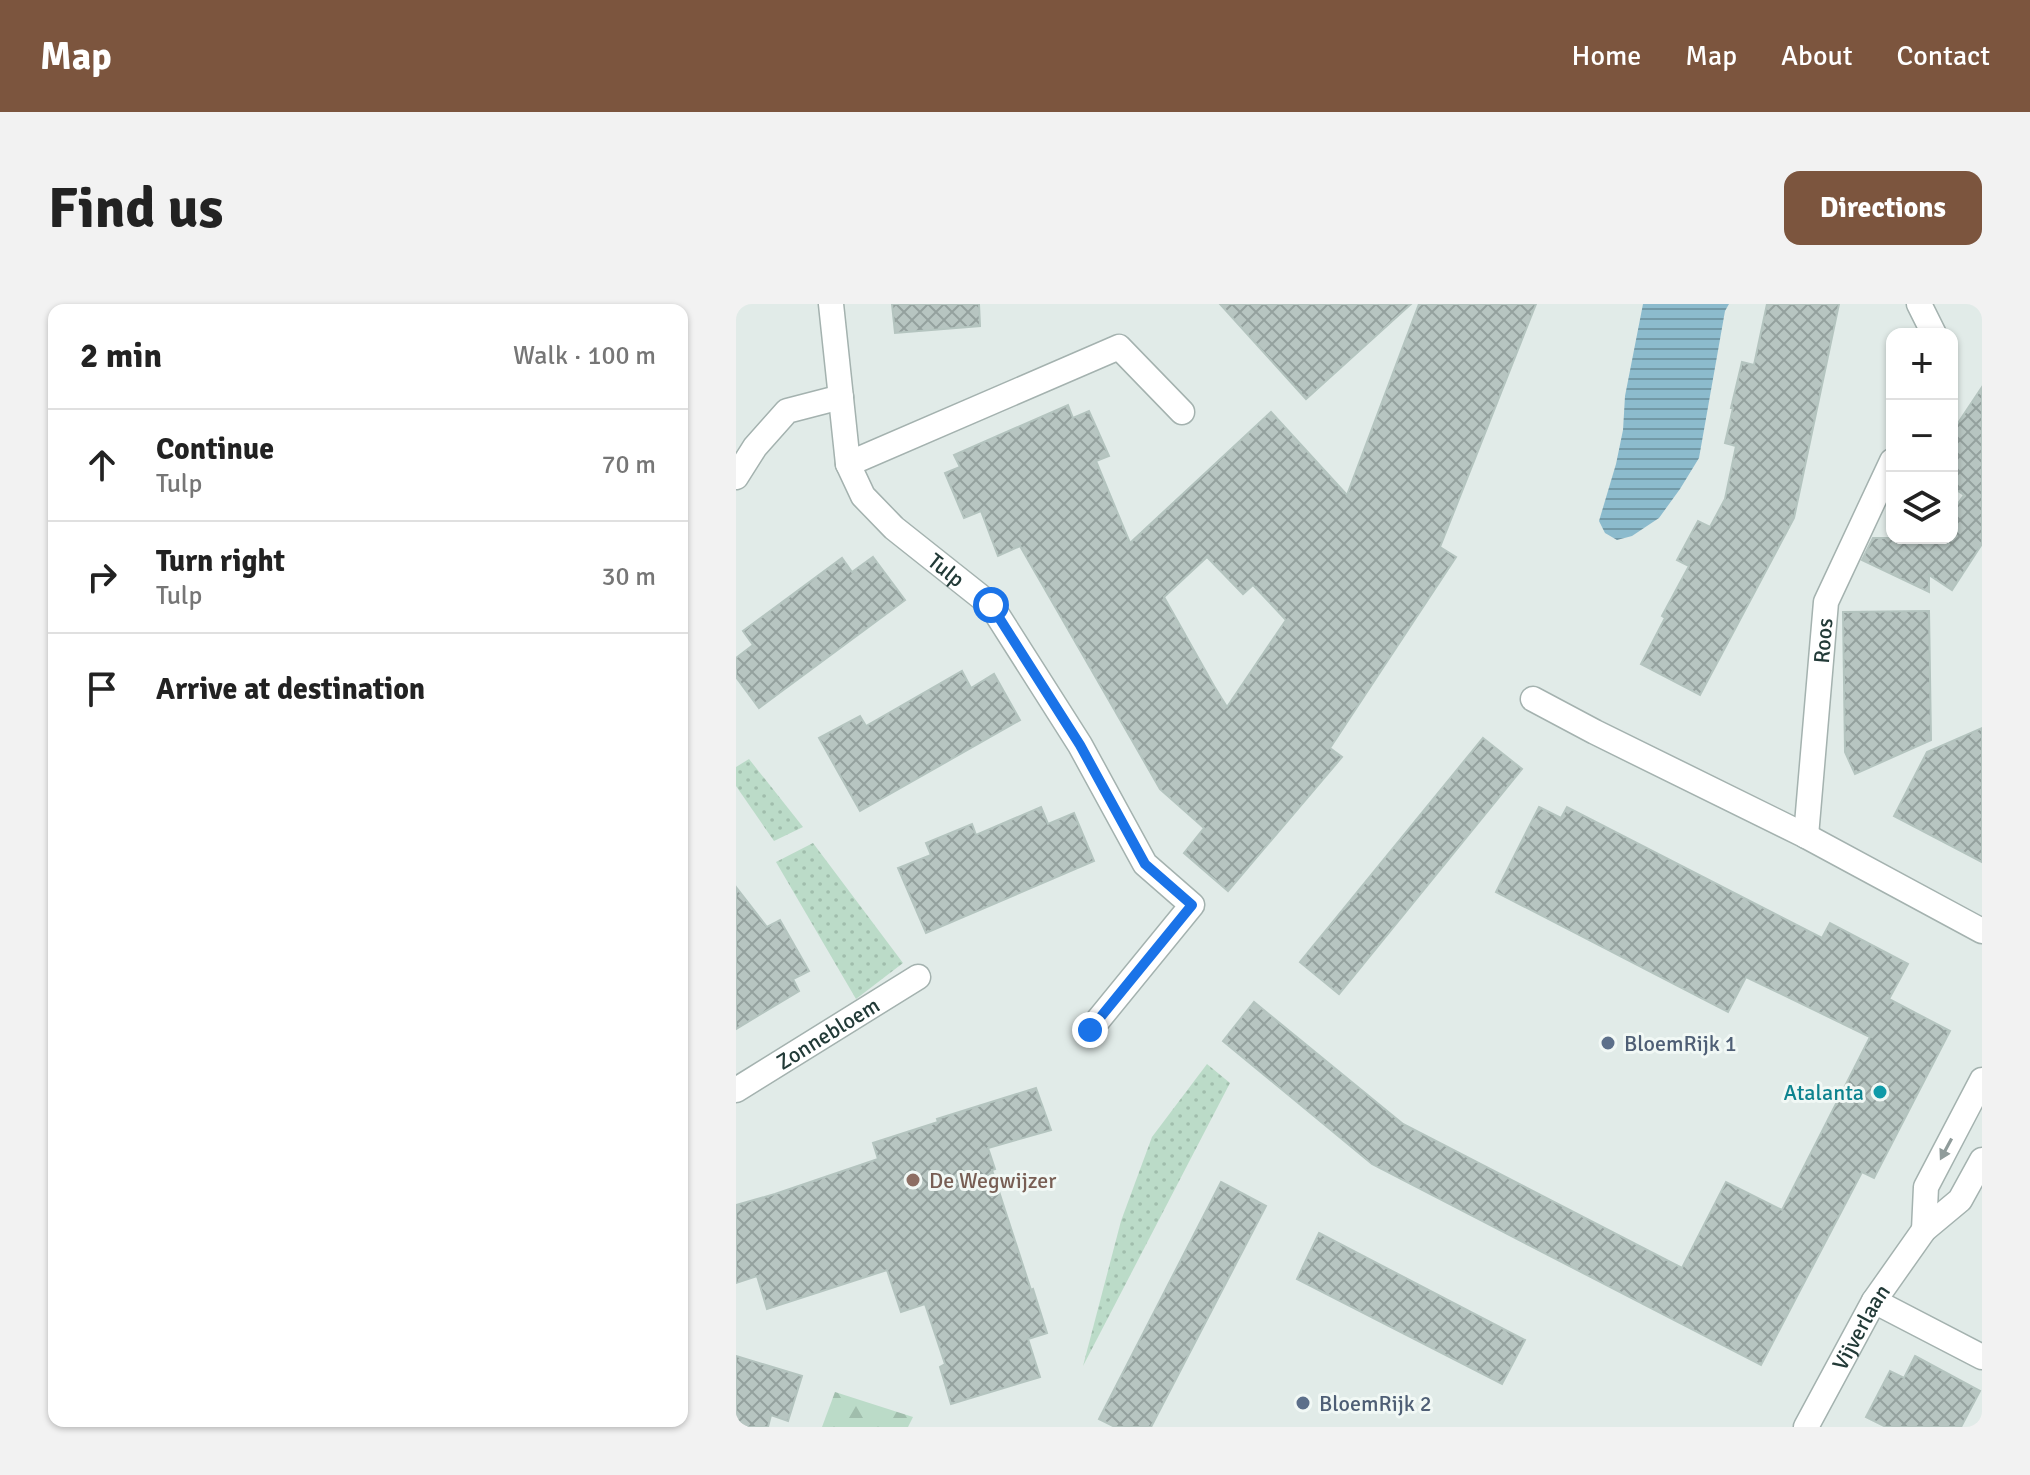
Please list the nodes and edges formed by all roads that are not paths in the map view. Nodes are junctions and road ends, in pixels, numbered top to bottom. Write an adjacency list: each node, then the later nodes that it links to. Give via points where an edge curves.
1 (831, 304): 4 (street, Tulp)
2 (1919, 304): 3 (street)
3 (1931, 328)
4 (841, 397): 6 (street, Tulp); 8 (street, via 787,411)
5 (1182, 412): 6 (street, via 1119,347)
6 (848, 464): 13 (street, Tulp, via 863,496 894,528 991,605 1080,745 1145,864 1192,905)
7 (1887, 472): 10 (street, Roos, via 1826,602)
8 (736, 477)
9 (1533, 699): 10 (street)
10 (1806, 836): 11 (street)
11 (1982, 931)
12 (918, 977): 15 (street, Zonnebloem)
13 (1090, 1030)
14 (1982, 1080): 17 (street, one-way to 17, via 1926,1187)
15 (736, 1090)
16 (1982, 1160): 17 (street, Vijverlaan, via 1960,1200)
17 (1924, 1230): 18 (street, Vijverlaan)
18 (1874, 1301): 19 (street); 20 (street, Vijverlaan)
19 (1982, 1357)
20 (1806, 1427)

